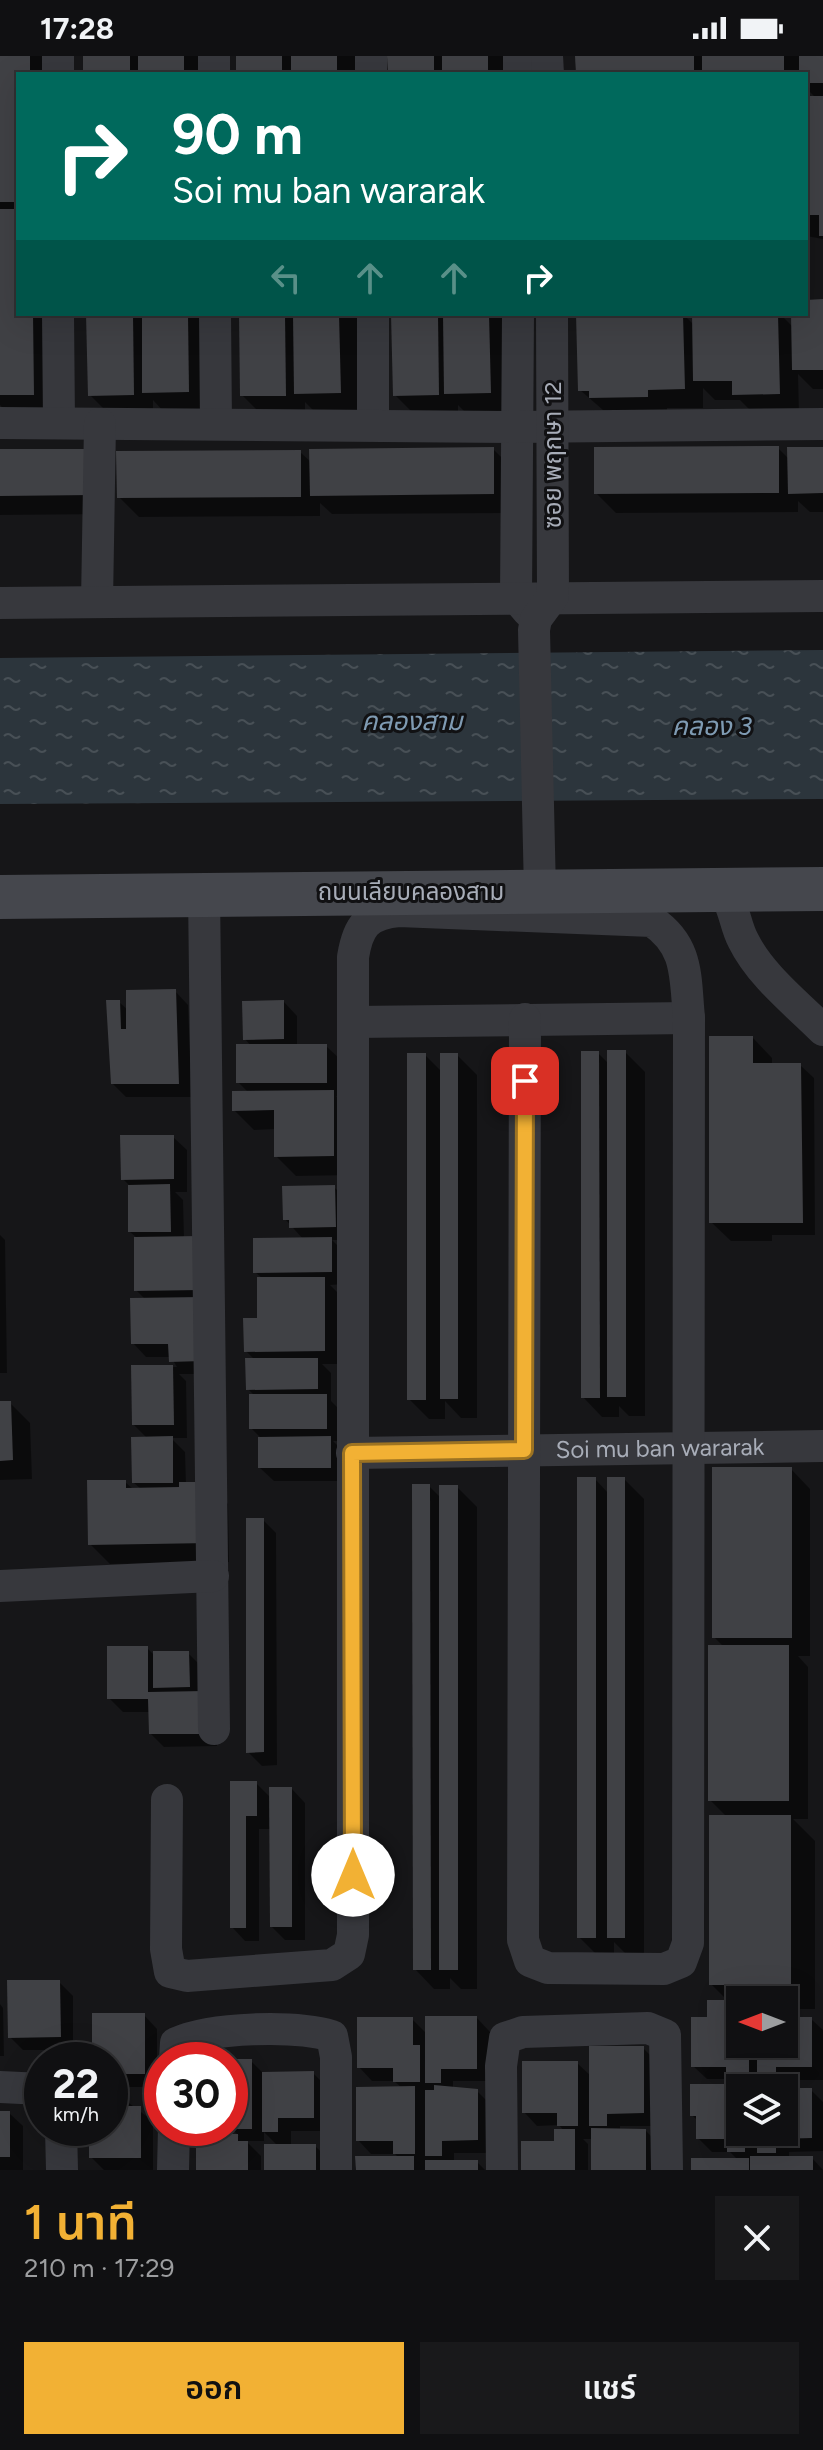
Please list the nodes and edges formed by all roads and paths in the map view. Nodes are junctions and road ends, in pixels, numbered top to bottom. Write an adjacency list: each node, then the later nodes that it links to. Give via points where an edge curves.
1 (58, 316): 7 (street)
2 (215, 316): 9 (street)
3 (373, 316): 10 (street)
4 (518, 316): 13 (street)
5 (552, 316): 12 (street, ซอย พฤกษา 12)
6 (0, 423): 7 (street)
7 (59, 423): 8 (street)
8 (100, 424): 9 (street); 15 (street)
9 (216, 424): 10 (street)
10 (373, 424): 13 (street)
11 (823, 424): 12 (street)
12 (554, 426): 13 (street); 17 (street, ซอย พฤกษา 12)
13 (516, 427): 17 (street)
14 (823, 596): 17 (street)
15 (97, 602): 16 (street); 17 (street)
16 (0, 603)
17 (534, 610): 21 (street, ซอย พฤกษา 12)
18 (720, 889): 19 (main road, ถนนเลียบคลองสาม); 21 (main road, ถนนเลียบคลองสาม); 26 (street, via 729,898 743,941)
19 (823, 889)
20 (204, 892): 21 (main road, ถนนเลียบคลองสาม); 22 (main road, ถนนเลียบคลองสาม); 31 (street)
21 (540, 892)
22 (0, 897)
23 (689, 1018): 24 (street); 25 (street, via 684,963 671,934 652,921 399,911 365,920 357,933); 28 (street)
24 (525, 1019): 25 (street); 29 (street)
25 (355, 1022): 30 (street)
26 (823, 1030)
27 (823, 1446): 28 (street, Soi mu ban wararak)
28 (687, 1448): 29 (street, Soi mu ban wararak); 29 (street, via 688,1943 681,1962 664,1969 548,1968 530,1961 523,1940)
29 (524, 1450): 30 (street, Soi mu ban wararak)
30 (352, 1453): 34 (street, via 349,1954 332,1965 187,1976 170,1972)
31 (213, 1576): 32 (street); 33 (street)
32 (0, 1586)
33 (214, 1729)
34 (167, 1800)
35 (178, 2042): 42 (street, via 196,2034 311,2030 332,2036)
36 (0, 2087): 37 (street)
37 (24, 2088)
38 (61, 2146): 40 (street)
39 (174, 2146): 41 (street)
40 (62, 2170)
41 (173, 2170)
42 (336, 2170)
43 (502, 2170): 44 (street, via 505,2038 523,2032 648,2028 665,2035)
44 (667, 2170)

